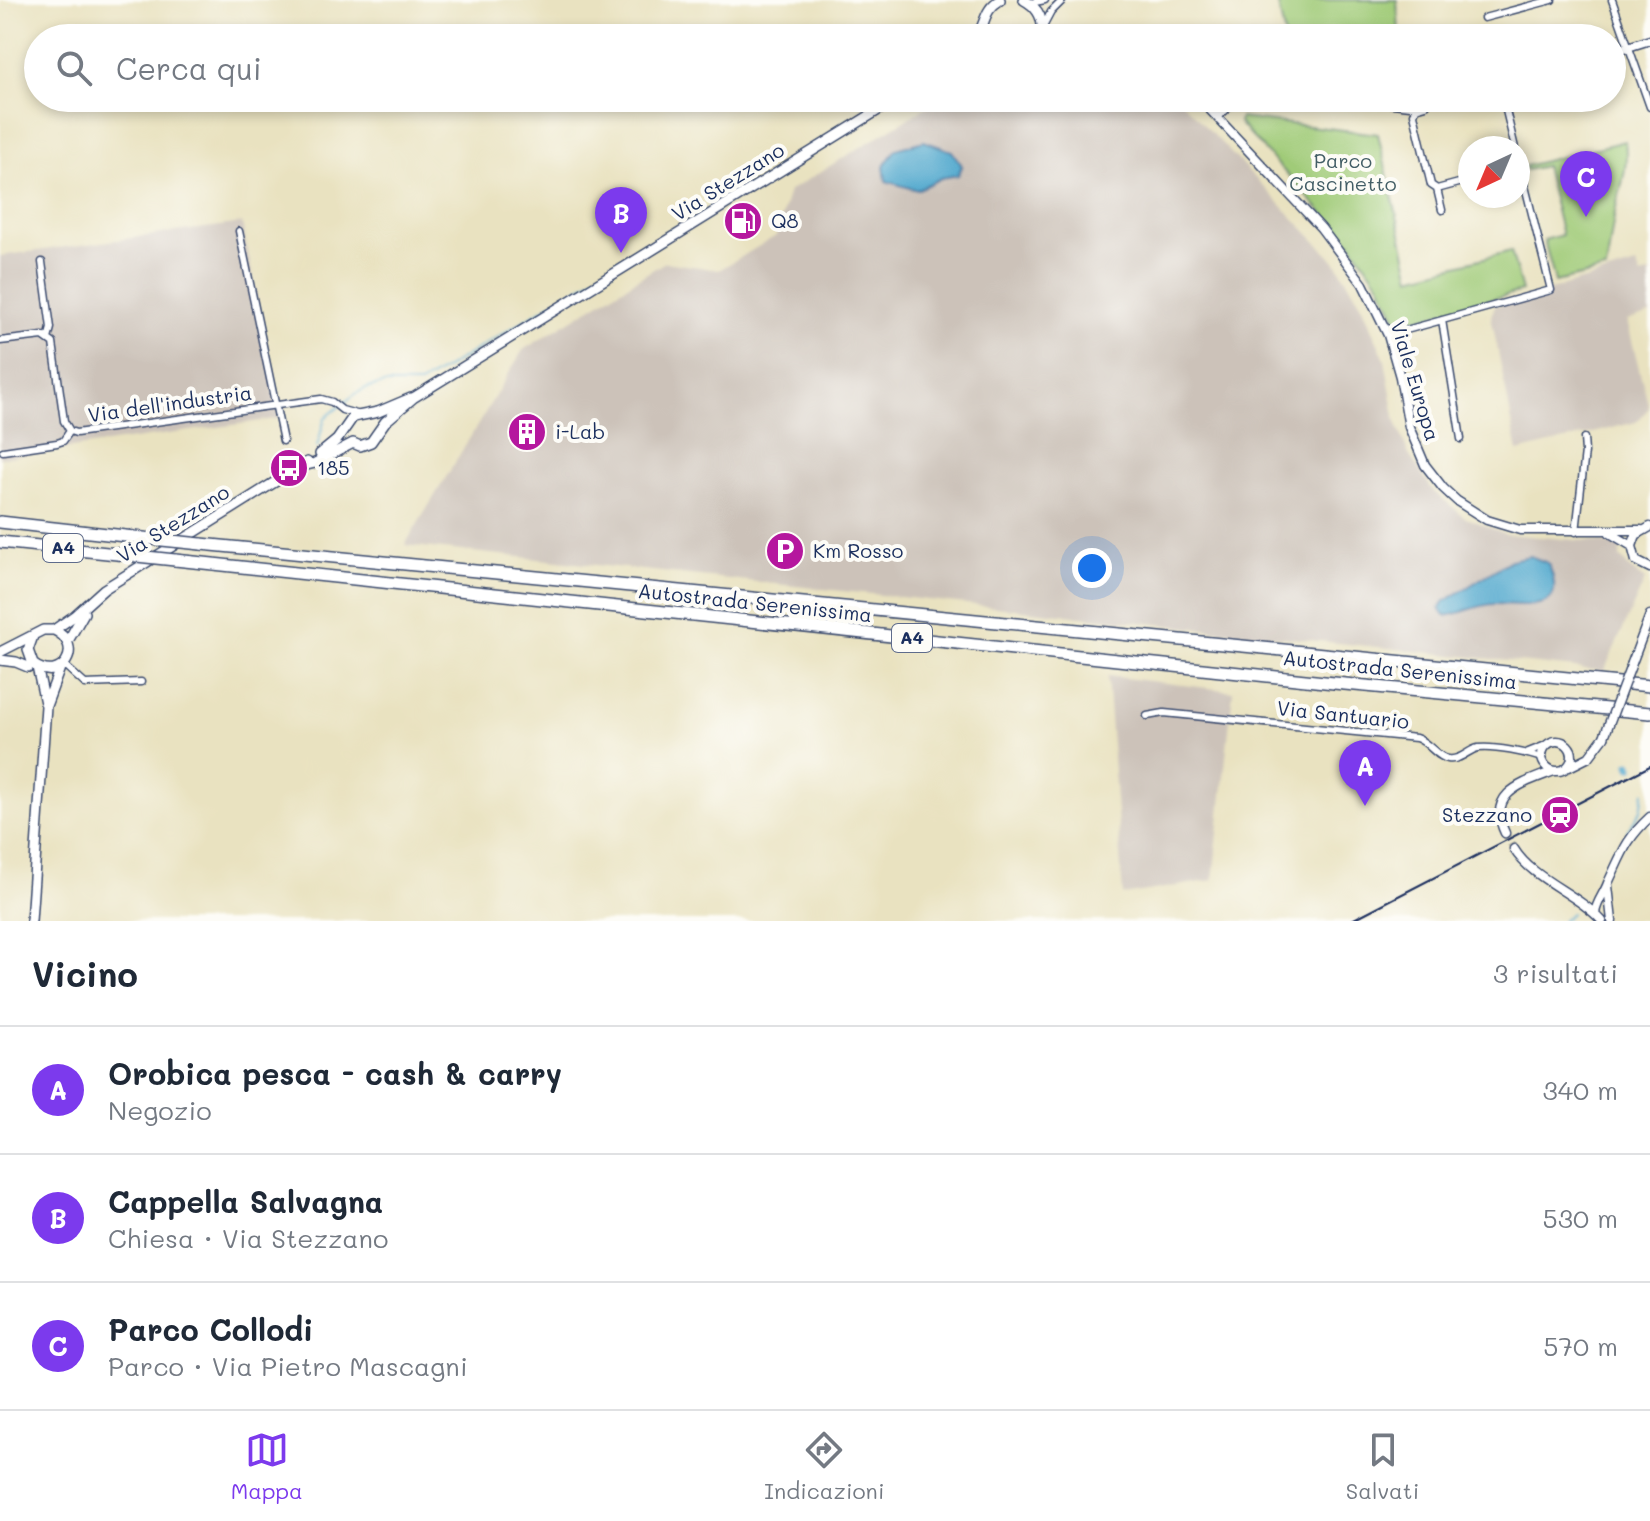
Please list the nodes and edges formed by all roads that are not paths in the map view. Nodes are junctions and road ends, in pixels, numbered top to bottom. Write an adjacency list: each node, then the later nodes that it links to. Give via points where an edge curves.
1 (989, 0): 10 (main road)
2 (1000, 0): 10 (main road)
3 (1045, 0): 8 (street)
4 (1063, 0): 14 (street)
5 (1508, 0): 9 (street)
6 (1552, 0): 9 (street)
7 (1612, 0): 15 (street)
8 (1027, 2): 13 (main road)
9 (1511, 10): 11 (street)
10 (986, 12): 12 (main road)
11 (1484, 18)
12 (983, 24)
13 (1042, 24)
14 (1047, 24)
15 (1620, 24)
16 (1626, 40): 18 (street)
17 (1650, 40): 18 (street)
18 (1629, 48): 19 (street); 20 (street)
19 (1626, 49)
20 (1650, 107)
21 (875, 112): 37 (main road, Via Stezzano)
22 (1217, 112): 25 (street)
23 (1416, 112): 28 (street, via 1431,185)
24 (1506, 112): 26 (street)
25 (1214, 114): 34 (street, Viale Europa, via 1321,228 1363,284)
26 (1512, 136)
27 (1458, 183): 28 (street)
28 (1437, 189): 30 (street)
29 (1530, 208): 33 (street, via 1551,290)
30 (1442, 210)
31 (239, 231): 38 (street)
32 (42, 262): 35 (street, Via dell'industria)
33 (1442, 320): 34 (street); 45 (street)
34 (1388, 335): 52 (street, Viale Europa, via 1409,427 1425,465 1443,488 1487,520 1520,530)
35 (48, 339): 36 (street); 42 (street, Via dell'industria)
36 (0, 341)
37 (413, 398): 40 (main road, Via Stezzano); 44 (main road, Via Stezzano)
38 (275, 406): 39 (street, Via dell'industria, via 321,399); 42 (street, Via dell'industria); 46 (street)
39 (342, 410): 40 (street, Via dell'industria); 41 (street)
40 (361, 415): 41 (main road, Via Stezzano); 44 (main road, via 376,424)
41 (346, 427): 47 (main road); 49 (main road, Via Stezzano, via 329,448)
42 (70, 431): 48 (street, Via dell'industria, via 57,443)
43 (1584, 438): 52 (street)
44 (374, 439): 47 (main road, Via Stezzano, via 366,445)
45 (1461, 439)
46 (283, 441)
47 (353, 443): 49 (main road, Via Stezzano)
48 (3, 451)
49 (303, 466): 57 (main road, Via Stezzano)
50 (2, 522): 67 (highway, Autostrada Serenissima / A4, bridge)
51 (1645, 529): 53 (street, Viale Europa); 55 (street)
52 (1576, 532): 53 (street, Viale Europa)
53 (1609, 532): 55 (street)
54 (0, 542): 69 (highway, Autostrada Serenissima / A4, bridge)
55 (1632, 546): 56 (street, via 1636,561)
56 (1650, 568)
57 (104, 589): 59 (main road, Via Stezzano); 61 (main road, Via Stezzano)
58 (1650, 615): 74 (street, bridge, via 1604,737)
59 (54, 630): 60 (main road, Via Stezzano); 61 (main road)
60 (33, 636): 62 (main road, Via Stezzano); 64 (main road, via 28,650)
61 (68, 641): 65 (main road, Via Stezzano, via 70,654)
62 (0, 652)
63 (0, 660): 64 (main road)
64 (35, 666): 65 (main road, via 48,671); 68 (main road)
65 (62, 666): 66 (street, via 85,684); 68 (main road, Via Stezzano)
66 (141, 682)
67 (1650, 686)
68 (46, 706): 85 (main road)
69 (1650, 713)
70 (1147, 716): 73 (street, Via Santuario, via 1164,713 1416,738 1448,759 1477,748)
71 (1546, 745): 72 (street, Via Santuario, via 1558,741); 73 (street, Via Santuario); 75 (street)
72 (1569, 747): 74 (street, Via Santuario); 76 (street)
73 (1526, 753): 75 (street, Via Santuario)
74 (1592, 753): 76 (street)
75 (1543, 761): 77 (street, Via Santuario); 78 (street)
76 (1567, 768): 77 (street)
77 (1554, 771): 78 (street)
78 (1531, 780): 80 (street, via 1513,789 1502,803)
79 (1650, 817): 82 (street, via 1619,854)
80 (1505, 833)
81 (1514, 849): 83 (street)
82 (1606, 896): 83 (street); 84 (street); 87 (street)
83 (1579, 900): 84 (street)
84 (1595, 913): 86 (street)
85 (31, 921)
86 (1602, 921)
87 (1612, 921)

